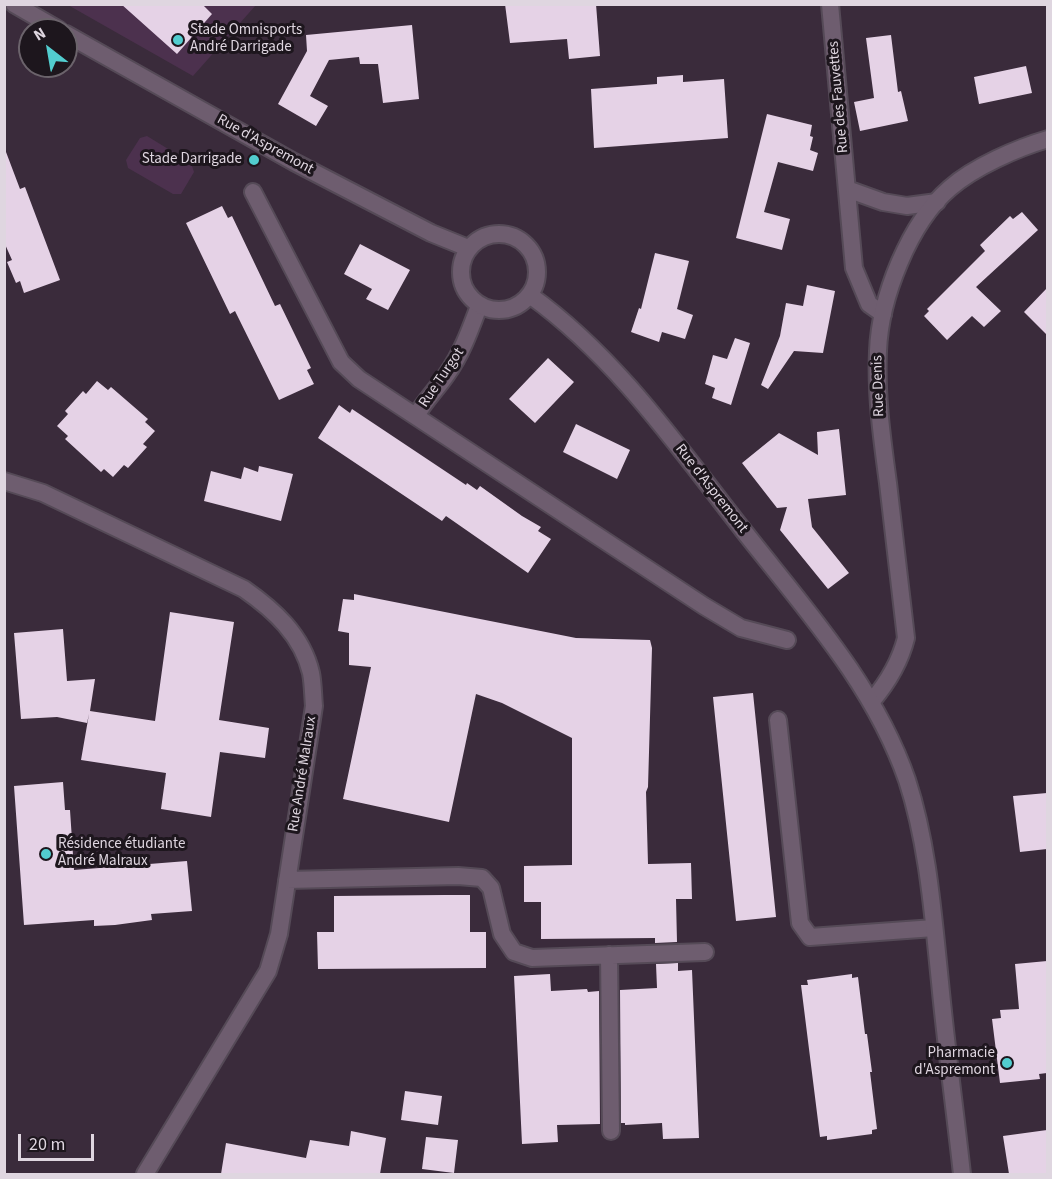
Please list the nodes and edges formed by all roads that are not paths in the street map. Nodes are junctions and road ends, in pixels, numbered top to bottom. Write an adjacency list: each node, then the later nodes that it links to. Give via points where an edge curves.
1 (14, 4): 3 (street)
2 (830, 4): 6 (street, Rue des Fauvettes)
3 (38, 18)
4 (78, 41): 9 (street, Rue d'Aspremont, via 294,162)
5 (1047, 139): 8 (street, Rue Denis, via 990,163 950,188)
6 (847, 189): 8 (street, via 908,207); 12 (street, Rue des Fauvettes, via 854,268 869,304)
7 (254, 192): 13 (street, via 341,362 359,379)
8 (937, 202): 12 (street, Rue Denis, via 899,260)
9 (468, 248): 10 (street, via 486,235 508,234 525,243 536,258 538,278); 11 (street, via 460,268 464,290)
10 (531, 296): 11 (street, via 516,308 497,311); 16 (street, Rue d'Aspremont, via 558,315 638,396 840,654)
11 (479, 306): 13 (street, Rue Turgot, via 465,344)
12 (883, 314): 16 (street, Rue Denis, via 878,350 879,411 906,638 886,685)
13 (416, 416): 15 (street, via 732,623)
14 (4, 481): 18 (street, Rue André Malraux, via 43,493 244,589 290,628 311,673 314,706)
15 (787, 640)
16 (872, 701): 19 (street, Rue d'Aspremont, via 890,737 920,826)
17 (778, 720): 19 (street, via 801,923 810,937)
18 (287, 880): 21 (street, via 482,878 491,888 502,933 514,952 532,958); 23 (street, Rue André Malraux, via 279,934 268,971)
19 (934, 928): 24 (street, Rue d'Aspremont)
20 (705, 952): 21 (street)
21 (609, 955): 22 (street)
22 (611, 1131)
23 (145, 1174)
24 (962, 1174)

